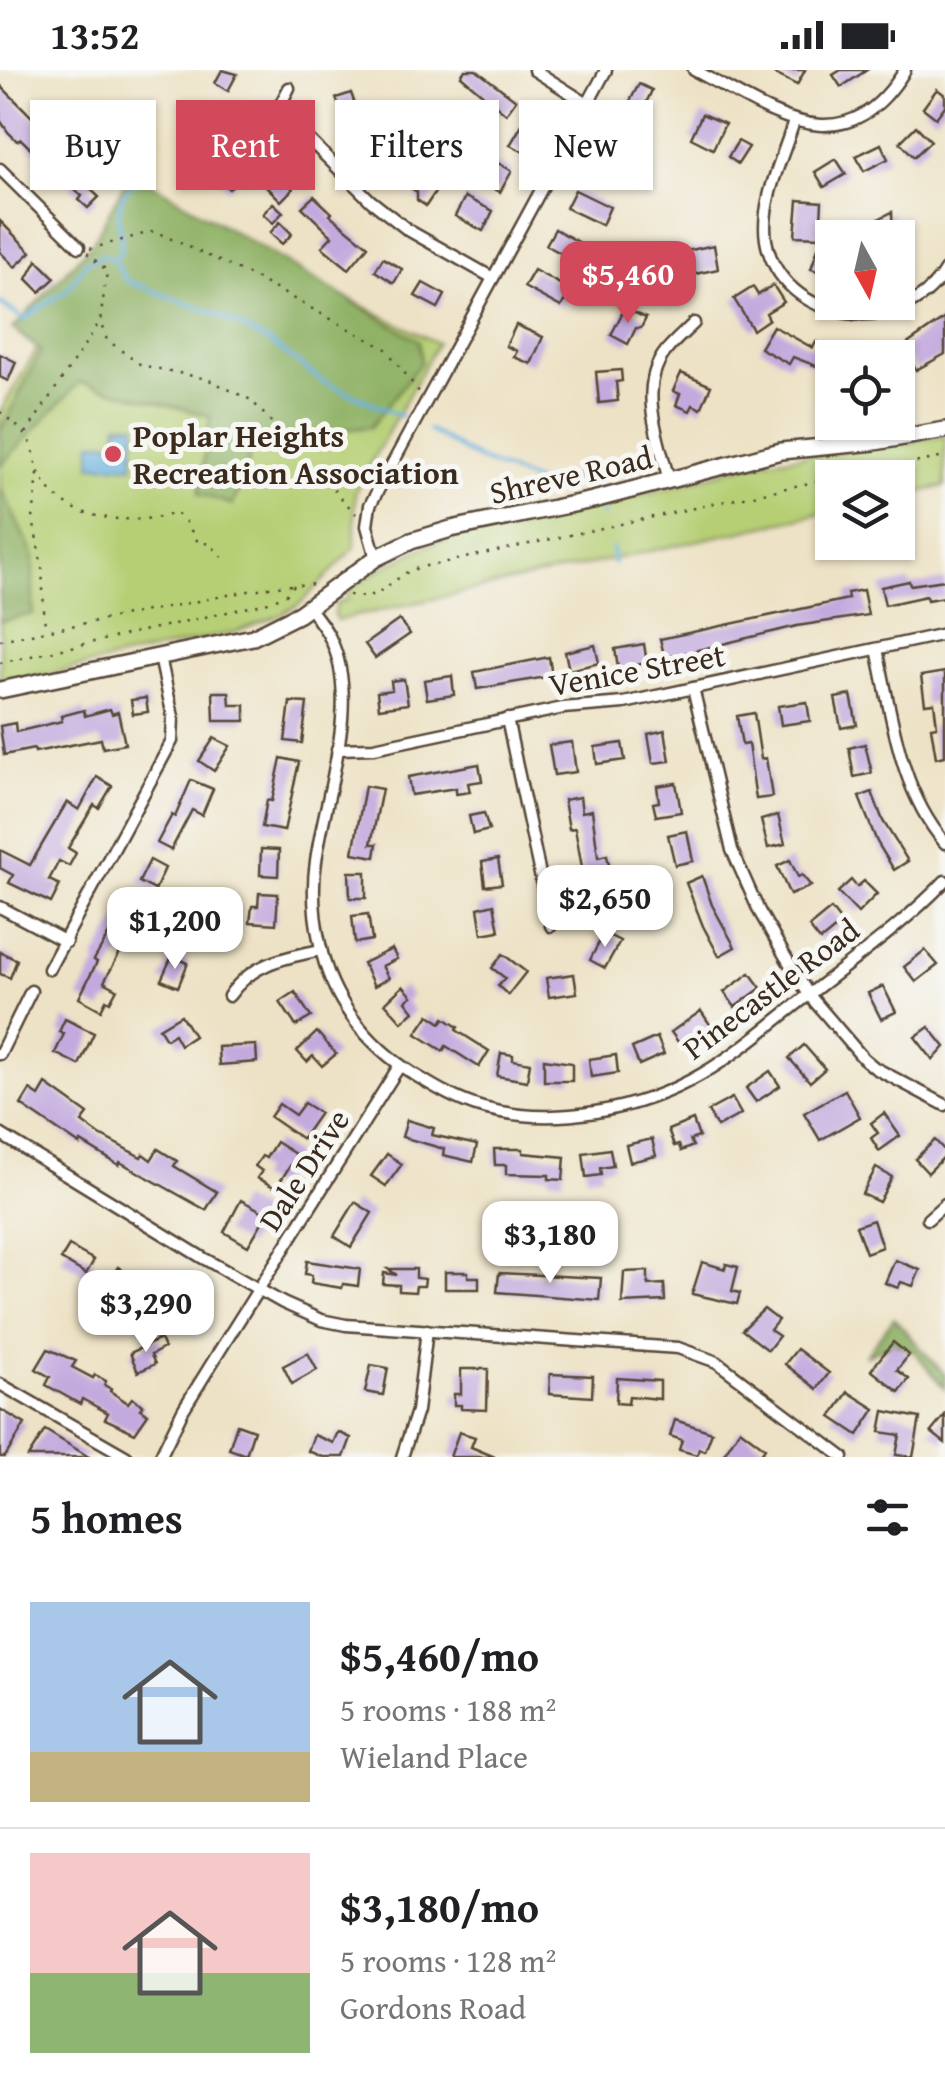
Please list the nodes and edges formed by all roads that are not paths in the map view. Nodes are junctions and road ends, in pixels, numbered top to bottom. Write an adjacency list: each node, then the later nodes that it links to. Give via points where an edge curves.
1 (534, 70): 6 (street)
2 (606, 70): 7 (street)
3 (694, 70): 8 (street)
4 (905, 70): 8 (street, via 885,100 853,120 818,126)
5 (288, 88): 13 (street, via 278,109 371,201)
6 (581, 100)
7 (588, 100)
8 (794, 121): 12 (street, via 765,222 770,256 788,285 817,306 878,312 930,290)
9 (0, 168): 11 (street)
10 (540, 190): 13 (street)
11 (84, 251)
12 (945, 270)
13 (493, 278): 17 (street, via 370,505 367,526)
14 (694, 323): 16 (street, via 664,353 652,377 651,409)
15 (945, 430): 16 (main road, Shreve Road, via 781,451)
16 (669, 481): 17 (main road, Shreve Road, via 451,529)
17 (376, 558): 18 (main road, Shreve Road)
18 (309, 607): 21 (main road, Shreve Road, via 253,638); 25 (street, Pinecastle Road, via 330,637 339,666)
19 (945, 634): 20 (street, Venice Street)
20 (877, 648): 22 (street, Venice Street); 26 (street, via 907,778)
21 (160, 658): 23 (main road, Shreve Road); 30 (street, via 172,741)
22 (694, 688): 24 (street, Venice Street); 34 (street, via 732,850)
23 (0, 690)
24 (507, 719): 25 (street, Venice Street, via 374,748); 29 (street)
25 (338, 748): 31 (street, Pinecastle Road, via 315,865)
26 (945, 843)
27 (945, 882): 34 (street, Pinecastle Road)
28 (0, 908): 30 (street)
29 (551, 926)
30 (66, 942): 32 (street)
31 (321, 950): 35 (street, via 262,965); 37 (street, Pinecastle Road, via 346,1010)
32 (49, 970)
33 (32, 991): 36 (street)
34 (809, 994): 37 (street, Pinecastle Road, via 702,1074 650,1099 604,1110 544,1115 481,1108); 38 (street, via 875,1068)
35 (229, 996)
36 (0, 1054)
37 (400, 1065): 42 (street, Dale Drive)
38 (945, 1105)
39 (0, 1134): 42 (street)
40 (945, 1204): 41 (street)
41 (928, 1219)
42 (258, 1288): 43 (street, via 321,1320); 46 (street, Dale Drive)
43 (427, 1330): 47 (street, via 417,1411); 48 (street, via 655,1344 697,1353)
44 (0, 1384): 45 (street)
45 (128, 1457)
46 (160, 1457)
47 (402, 1457)
48 (844, 1457)

